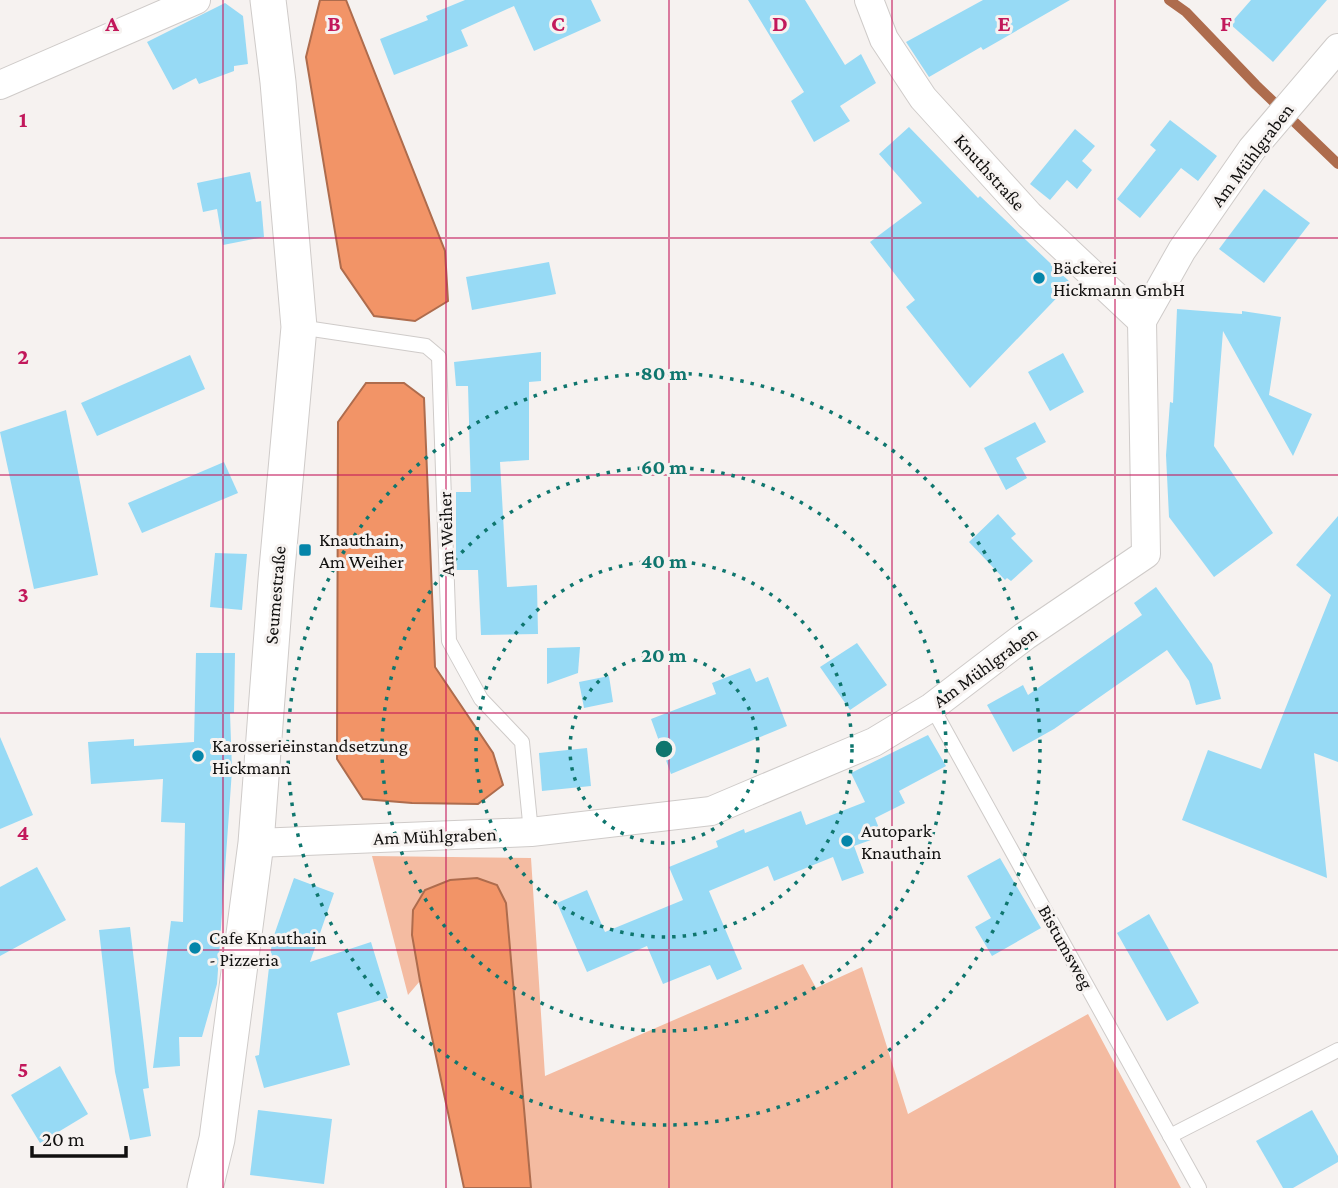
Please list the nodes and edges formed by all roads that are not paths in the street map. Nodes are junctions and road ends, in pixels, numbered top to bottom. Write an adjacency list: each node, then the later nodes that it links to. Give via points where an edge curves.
1 (195, 0): 5 (street)
2 (268, 0): 7 (street, Seumestraße)
3 (869, 0): 6 (street, Knuthstraße, via 884,39 923,98 1029,215)
4 (1338, 48): 6 (street, Am Mühlgraben, via 1252,149 1182,250)
5 (0, 85)
6 (1142, 321): 8 (street, Am Mühlgraben, via 1146,554 1025,636)
7 (299, 327): 9 (lane, Am Weiher, via 426,345 439,357 449,641 481,699 522,742); 10 (street, Seumestraße)
8 (932, 707): 9 (street, Am Mühlgraben, via 874,742 711,811); 12 (lane, Bistumsweg)
9 (531, 832): 10 (street, Am Mühlgraben)
10 (256, 844): 13 (street, Seumestraße, via 217,1139)
11 (1338, 1049): 12 (lane)
12 (1170, 1136): 14 (lane, Bistumsweg)
13 (205, 1188)
14 (1199, 1188)

